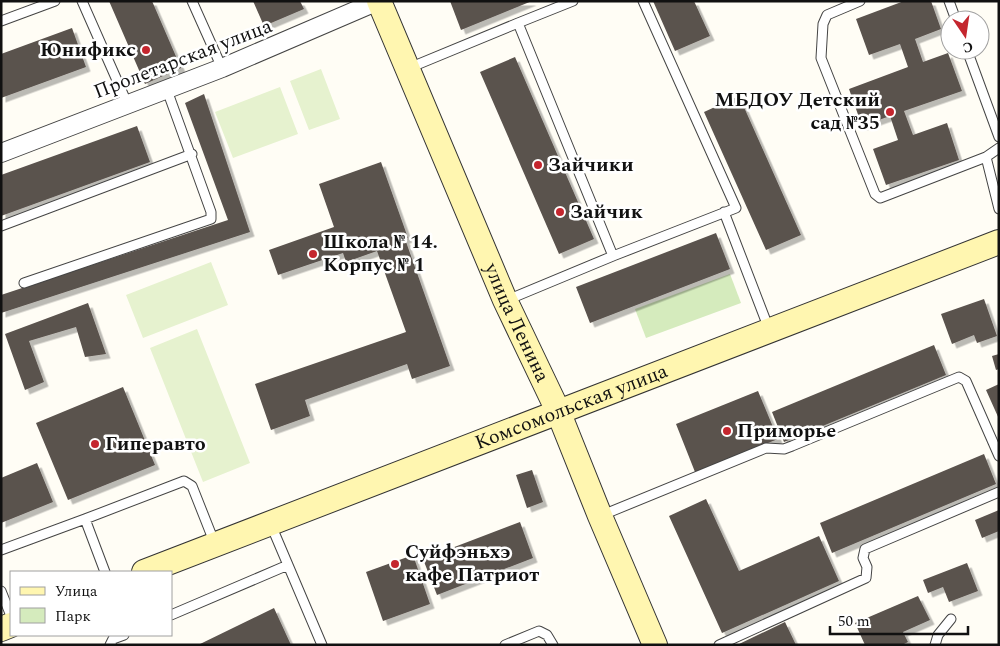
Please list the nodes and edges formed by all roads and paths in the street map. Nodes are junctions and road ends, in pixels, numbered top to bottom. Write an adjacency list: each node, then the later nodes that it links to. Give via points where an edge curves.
1 (54, 1): 8 (lane)
2 (82, 1): 14 (lane)
3 (192, 1): 11 (lane)
4 (379, 1): 11 (street, Пролетарская улица); 12 (main road, улица Ленина)
5 (573, 1): 9 (lane)
6 (643, 1): 21 (lane, via 736,208)
7 (860, 1): 19 (lane, via 827,15 823,24 821,58 875,194 880,198)
8 (1, 21)
9 (518, 23): 12 (lane); 24 (lane)
10 (971, 60): 15 (lane)
11 (222, 68): 13 (street, Пролетарская улица)
12 (406, 69): 26 (main road, улица Ленина)
13 (167, 90): 14 (street, Пролетарская улица); 18 (lane)
14 (126, 104): 17 (street, Пролетарская улица)
15 (999, 137)
16 (999, 148): 19 (lane)
17 (1, 153)
18 (192, 154): 22 (lane); 25 (lane, via 211,212 209,221)
19 (986, 157): 20 (lane)
20 (999, 209)
21 (724, 212): 24 (lane); 27 (lane)
22 (1, 226)
23 (999, 242): 27 (main road, Комсомольская улица)
24 (612, 256): 26 (lane)
25 (24, 283)
26 (505, 300): 28 (main road, улица Ленина)
27 (770, 331): 28 (main road, Комсомольская улица)
28 (558, 411): 31 (main road, улица Ленина); 33 (main road, Комсомольская улица)
29 (999, 456): 31 (lane, via 966,381 959,377 792,446 766,448)
30 (999, 492): 49 (lane, via 865,549 866,578)
31 (600, 516): 48 (main road, улица Ленина)
32 (85, 519): 34 (lane, via 184,481 192,486); 35 (lane); 37 (lane)
33 (270, 522): 34 (main road, Комсомольская улица); 36 (lane)
34 (215, 544): 38 (main road, Комсомольская улица)
35 (1, 550)
36 (288, 565): 41 (lane); 45 (lane)
37 (106, 571)
38 (147, 571)
39 (1, 591): 40 (lane)
40 (10, 614)
41 (172, 615)
42 (951, 619): 50 (lane, via 938,635)
43 (122, 636): 44 (lane)
44 (110, 645)
45 (322, 645)
46 (505, 645): 47 (lane, via 539,631 547,635)
47 (553, 645)
48 (655, 645)
49 (719, 645)
50 (935, 645)

